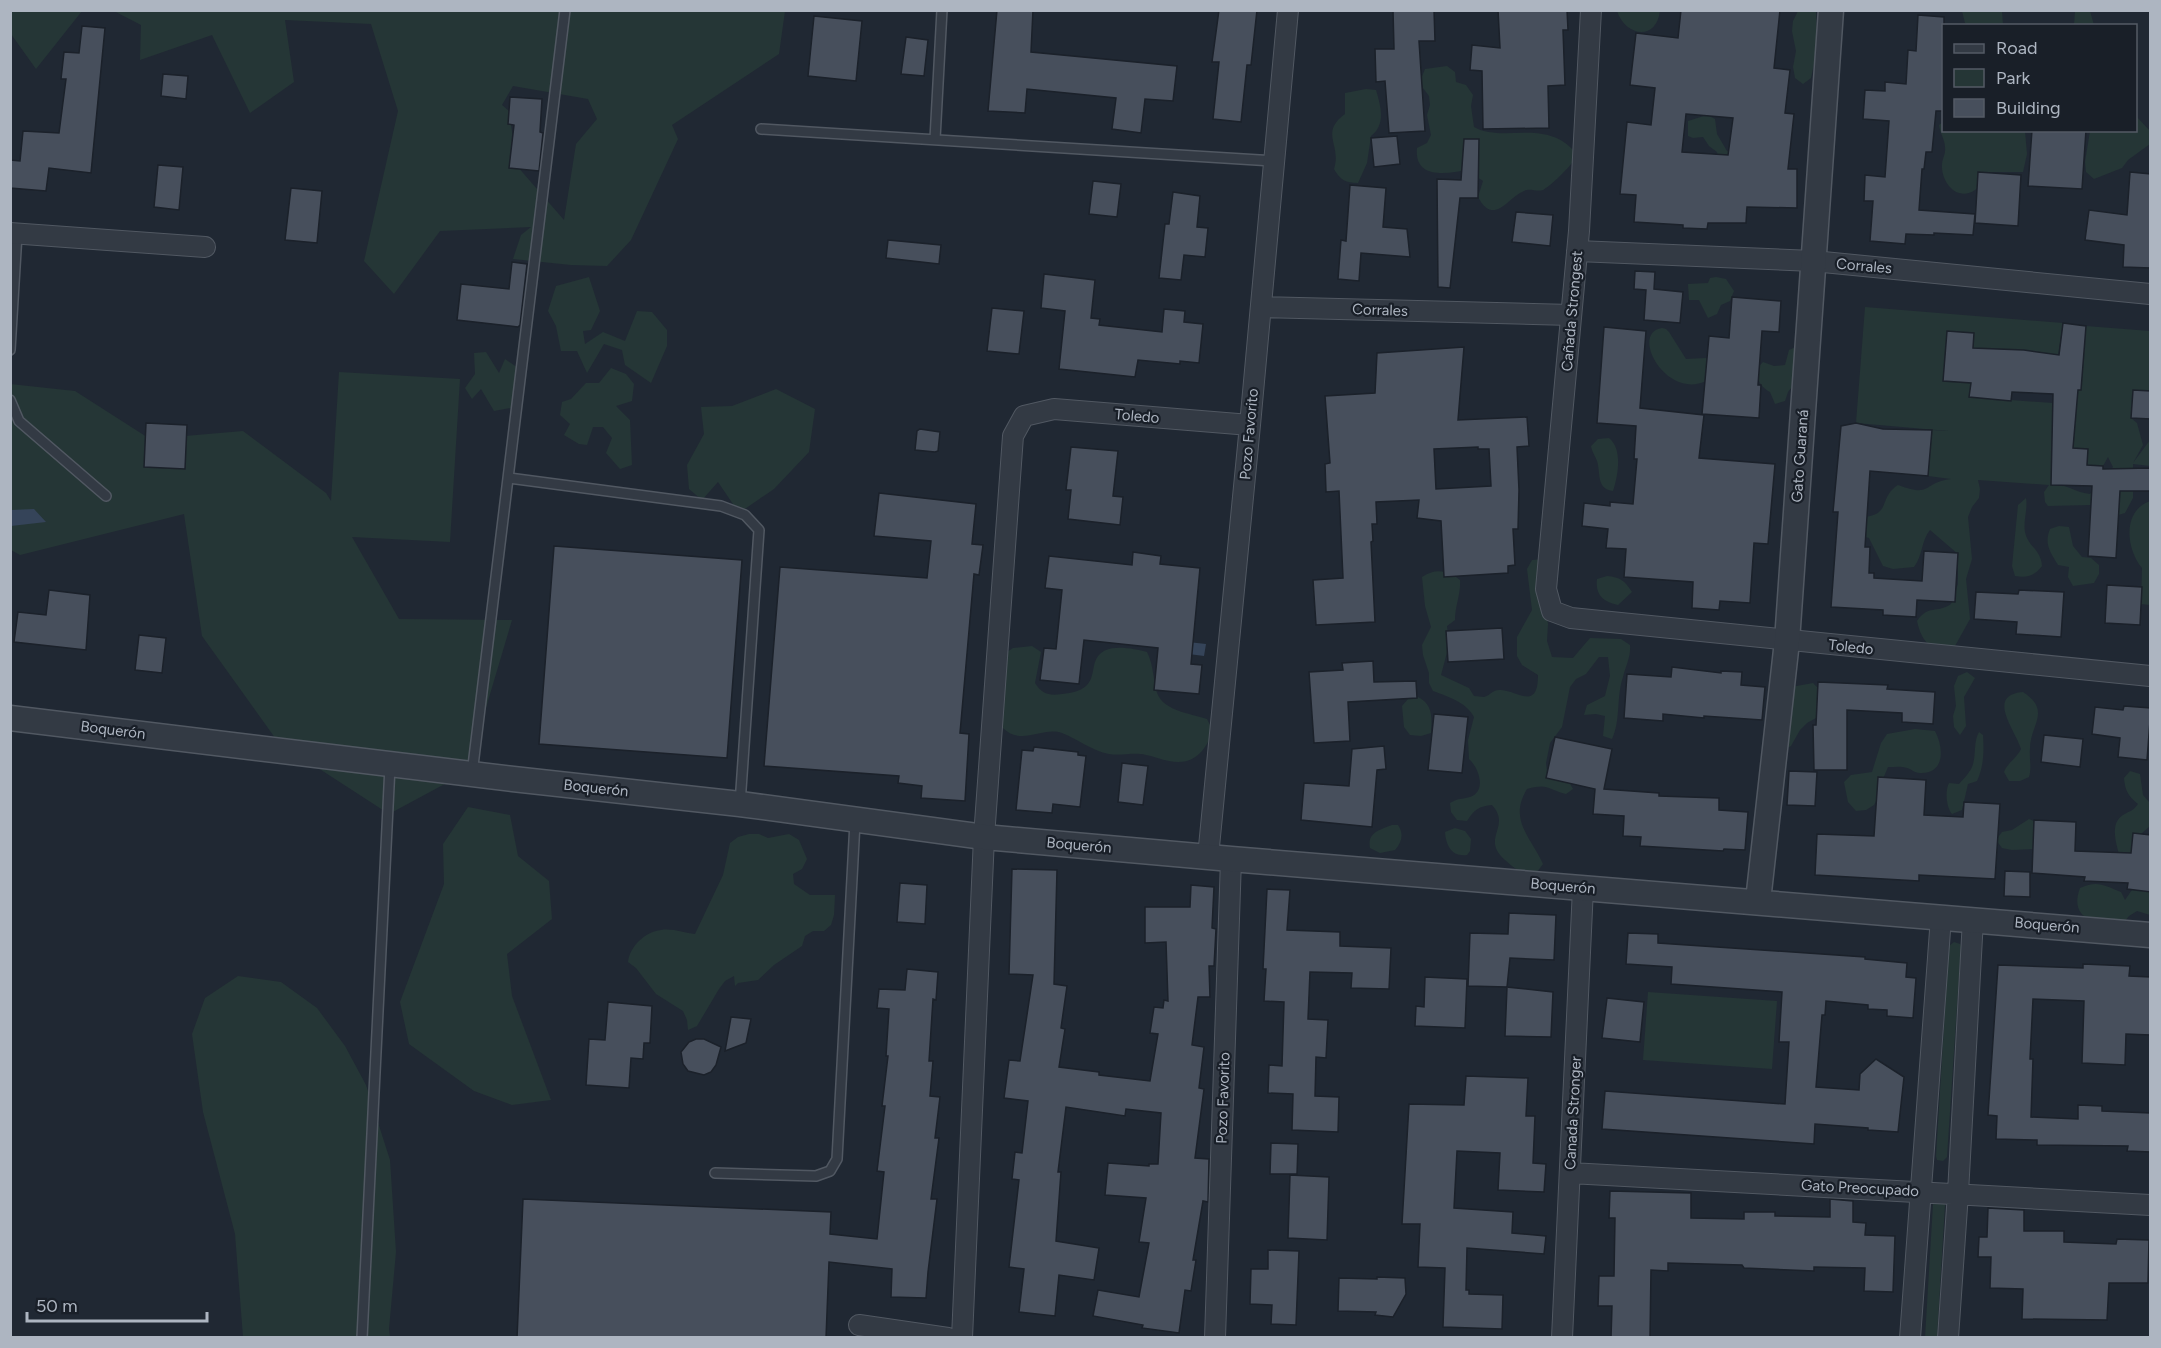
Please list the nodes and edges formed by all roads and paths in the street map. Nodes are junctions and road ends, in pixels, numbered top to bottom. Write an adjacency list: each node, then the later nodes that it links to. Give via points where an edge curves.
1 (565, 10): 19 (lane)
2 (942, 10): 7 (lane)
3 (1287, 10): 8 (street, Pozo Favorito)
4 (1592, 10): 11 (street, Cañada Strongest)
5 (1831, 10): 12 (street, Gato Guaraná)
6 (761, 129): 7 (lane)
7 (935, 139): 8 (lane)
8 (1274, 161): 14 (street, Pozo Favorito)
9 (14, 234): 10 (street); 16 (lane)
10 (205, 247)
11 (1577, 251): 12 (street, Corrales); 15 (street, Cañada Strongest)
12 (1814, 261): 13 (street, Corrales); 22 (street, Gato Guaraná)
13 (2151, 294)
14 (1261, 306): 15 (street, Corrales); 18 (street, Pozo Favorito)
15 (1571, 315): 21 (street, Cañada Strongest, via 1546,589)
16 (10, 350)
17 (10, 400): 20 (lane, via 19,421)
18 (1250, 425): 29 (street, Toledo, via 1054,409 1024,416 1013,436); 30 (street, Pozo Favorito)
19 (509, 478): 26 (lane); 27 (lane, via 721,506 745,515 759,530)
20 (106, 496)
21 (1552, 611): 22 (street, Toledo, via 1571,618)
22 (1787, 640): 23 (street, Toledo); 32 (street, Gato Guaraná)
23 (2151, 676)
24 (10, 718): 25 (street, Boquerón)
25 (390, 764): 26 (street, Boquerón); 42 (lane)
26 (472, 774): 27 (street, Boquerón)
27 (740, 804): 28 (street, Boquerón)
28 (856, 819): 29 (street, Boquerón); 36 (lane, via 837,1159 830,1171 816,1176)
29 (984, 837): 30 (street, Boquerón); 44 (street)
30 (1219, 858): 31 (street, Boquerón); 45 (street, Pozo Favorito)
31 (1583, 888): 32 (street, Boquerón); 37 (street, Canada Stronger)
32 (1758, 901): 33 (street, Boquerón)
33 (1941, 917): 34 (street, Boquerón); 38 (street)
34 (1973, 919): 35 (street, Boquerón); 39 (street)
35 (2151, 934)
36 (715, 1173)
37 (1570, 1173): 38 (street, Gato Preocupado); 46 (street, Canada Stronger)
38 (1921, 1192): 39 (street, Gato Preocupado); 47 (street)
39 (1958, 1193): 40 (street, Gato Preocupado); 48 (street)
40 (2151, 1205)
41 (859, 1324): 43 (street)
42 (362, 1338)
43 (948, 1338)
44 (962, 1338)
45 (1215, 1338)
46 (1562, 1338)
47 (1910, 1338)
48 (1948, 1338)

